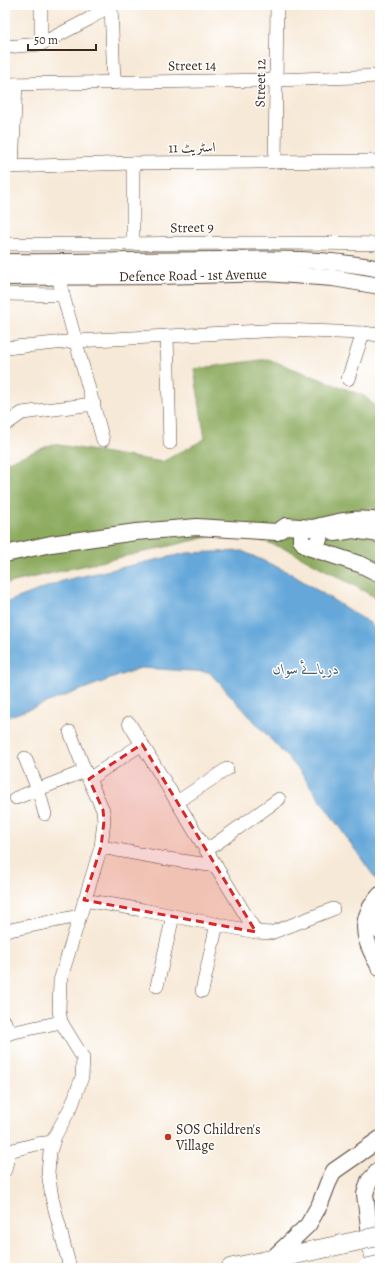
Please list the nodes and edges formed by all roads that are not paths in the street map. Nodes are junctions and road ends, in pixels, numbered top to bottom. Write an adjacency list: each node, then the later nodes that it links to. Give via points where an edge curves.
1 (41, 5): 4 (street)
2 (110, 5): 4 (street); 8 (street)
3 (277, 5): 7 (street, Street 12)
4 (41, 44): 5 (street)
5 (5, 47)
6 (380, 76): 7 (street, Street 14)
7 (276, 80): 8 (street, Street 14); 11 (street, Street 12)
8 (114, 83): 9 (street, Street 14)
9 (10, 84): 13 (street)
10 (380, 161): 11 (street, اسٹریٹ 11)
11 (275, 162): 12 (street, اسٹریٹ 11)
12 (133, 163): 13 (street, اسٹریٹ 11); 15 (street)
13 (8, 167)
14 (5, 244): 15 (street, Street 9)
15 (133, 244): 16 (street, Street 9)
16 (380, 244)
17 (5, 262): 18 (main road, via 63,263)
18 (113, 269): 19 (main road, via 292,259 363,265); 21 (main road, Defence Road - 1st Avenue); 22 (main road, Defence Road - 1st Avenue, via 266,273 333,278)
19 (380, 269)
20 (5, 277): 21 (main road, Defence Road - 1st Avenue)
21 (58, 278): 24 (street)
22 (380, 286)
23 (5, 294): 24 (street)
24 (63, 296): 28 (street)
25 (363, 333): 26 (street); 27 (street, via 281,330); 30 (street)
26 (380, 335)
27 (167, 336): 28 (street); 34 (street)
28 (76, 342): 29 (street); 31 (street)
29 (5, 348)
30 (348, 379)
31 (94, 404): 32 (street, via 22,413); 33 (street)
32 (5, 425)
33 (103, 440)
34 (170, 444)
35 (380, 521): 37 (main road, via 358,519 334,522)
36 (380, 534): 37 (main road, via 353,530)
37 (312, 537): 38 (main road, via 286,526 277,532 197,527 136,532 51,544); 39 (main road); 40 (main road)
38 (5, 554)
39 (380, 564)
40 (380, 574)
41 (129, 723): 43 (street)
42 (70, 732): 46 (street)
43 (142, 744): 46 (street); 50 (street)
44 (25, 758): 47 (street)
45 (227, 769): 50 (street)
46 (87, 775): 47 (street); 52 (street, via 103,810)
47 (38, 789): 48 (street); 51 (street)
48 (16, 798)
49 (279, 799): 53 (street)
50 (177, 802): 53 (street)
51 (45, 814)
52 (101, 847): 54 (street); 56 (street)
53 (207, 850): 54 (street)
54 (216, 866): 64 (street)
55 (380, 895): 58 (main road)
56 (84, 900): 59 (street); 60 (street)
57 (333, 909): 64 (street, via 271,933)
58 (374, 915): 63 (main road); 65 (main road, via 364,922 365,934)
59 (79, 916): 62 (street); 68 (street, via 60,981)
60 (173, 916): 61 (street); 66 (street)
61 (217, 924): 64 (street); 67 (street)
62 (5, 931)
63 (380, 931)
64 (256, 932)
65 (380, 968)
66 (156, 986)
67 (202, 991)
68 (60, 1022): 69 (street); 71 (street, via 83,1058 82,1077 72,1105)
69 (6, 1030)
70 (380, 1139): 76 (main road, via 334,1171 308,1225)
71 (53, 1142): 72 (street); 78 (street, via 48,1172)
72 (7, 1152): 74 (street)
73 (380, 1169): 81 (main road, via 368,1181 365,1194)
74 (5, 1170)
75 (380, 1236): 76 (highway, bridge)
76 (273, 1258): 79 (highway)
77 (380, 1265): 80 (highway, bridge)
78 (70, 1268)
79 (231, 1268)
80 (367, 1268)
81 (374, 1268)

